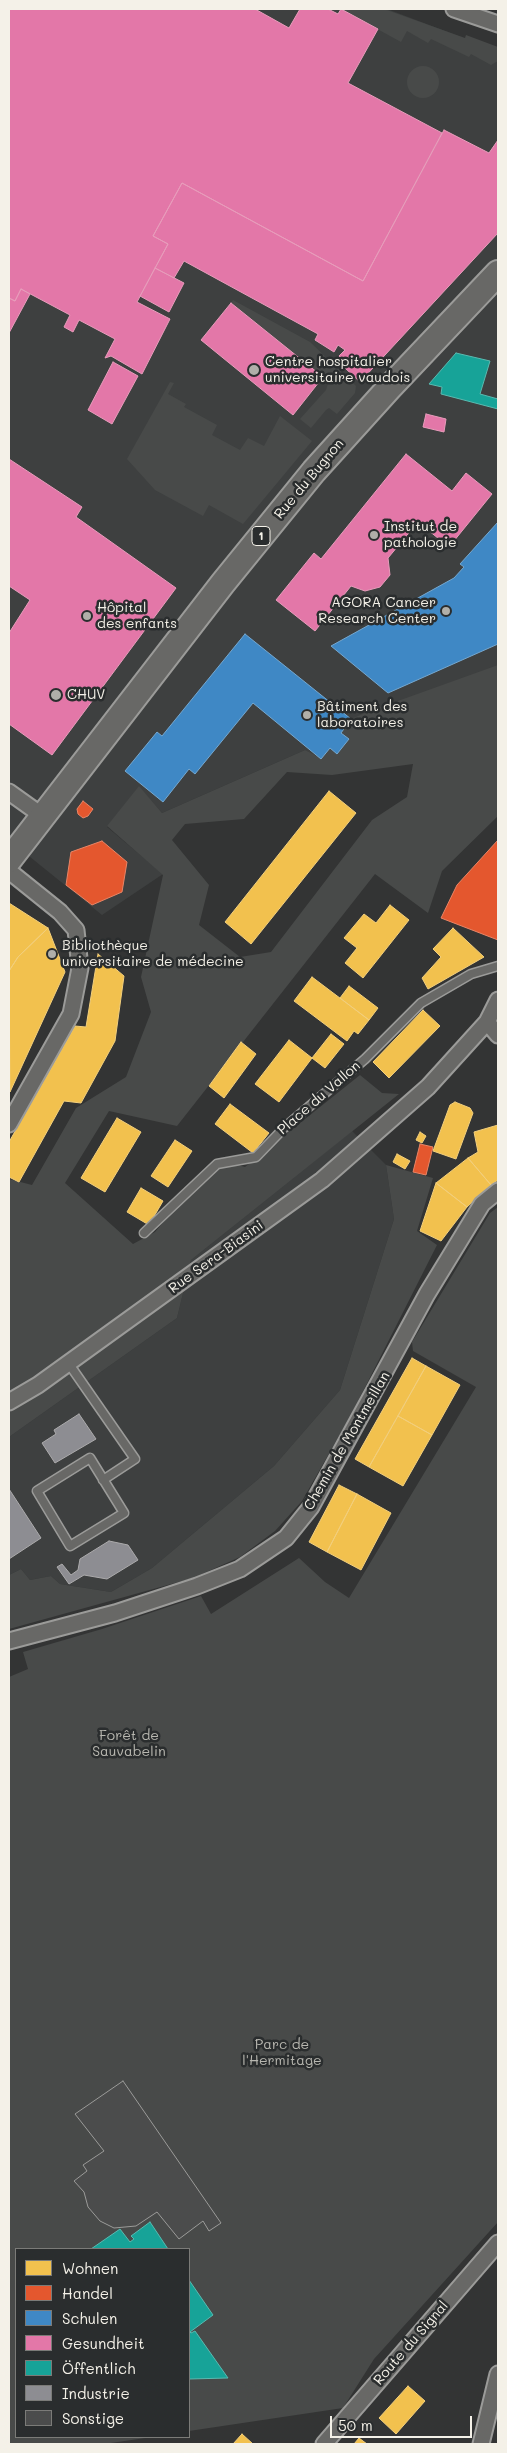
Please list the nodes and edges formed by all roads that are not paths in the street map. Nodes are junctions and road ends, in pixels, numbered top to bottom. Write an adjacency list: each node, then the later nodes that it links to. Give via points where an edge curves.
1 (454, 9): 2 (street)
2 (473, 12): 3 (street)
3 (498, 24)
4 (498, 273): 6 (main road, Rue du Bugnon / 1, via 314,471 223,583)
5 (9, 792): 6 (street)
6 (44, 817): 7 (main road, 1)
7 (9, 860)
8 (9, 870): 13 (street, via 60,912 76,930 80,968 71,1014)
9 (498, 966): 15 (lane, Place du Vallon, via 471,974 421,1003 364,1060 284,1128 256,1157 217,1164)
10 (498, 1000): 11 (street)
11 (487, 1022): 12 (street); 16 (street, Rue Sera-Biasini, via 414,1099 322,1180)
12 (498, 1035)
13 (9, 1124)
14 (498, 1192): 19 (street, Chemin de Montmeillan, via 482,1204 427,1294 311,1507 286,1538 240,1568 196,1586 115,1613)
15 (144, 1233)
16 (69, 1364): 17 (street, Rue Sera-Biasini); 18 (lane, via 135,1459)
17 (9, 1402)
18 (104, 1480): 18 (lane, via 90,1458 37,1491 70,1546 124,1513)
19 (9, 1642)
20 (498, 2244): 22 (street, Route du Signal)
21 (498, 2374): 23 (street)
22 (324, 2444)
23 (481, 2444)

